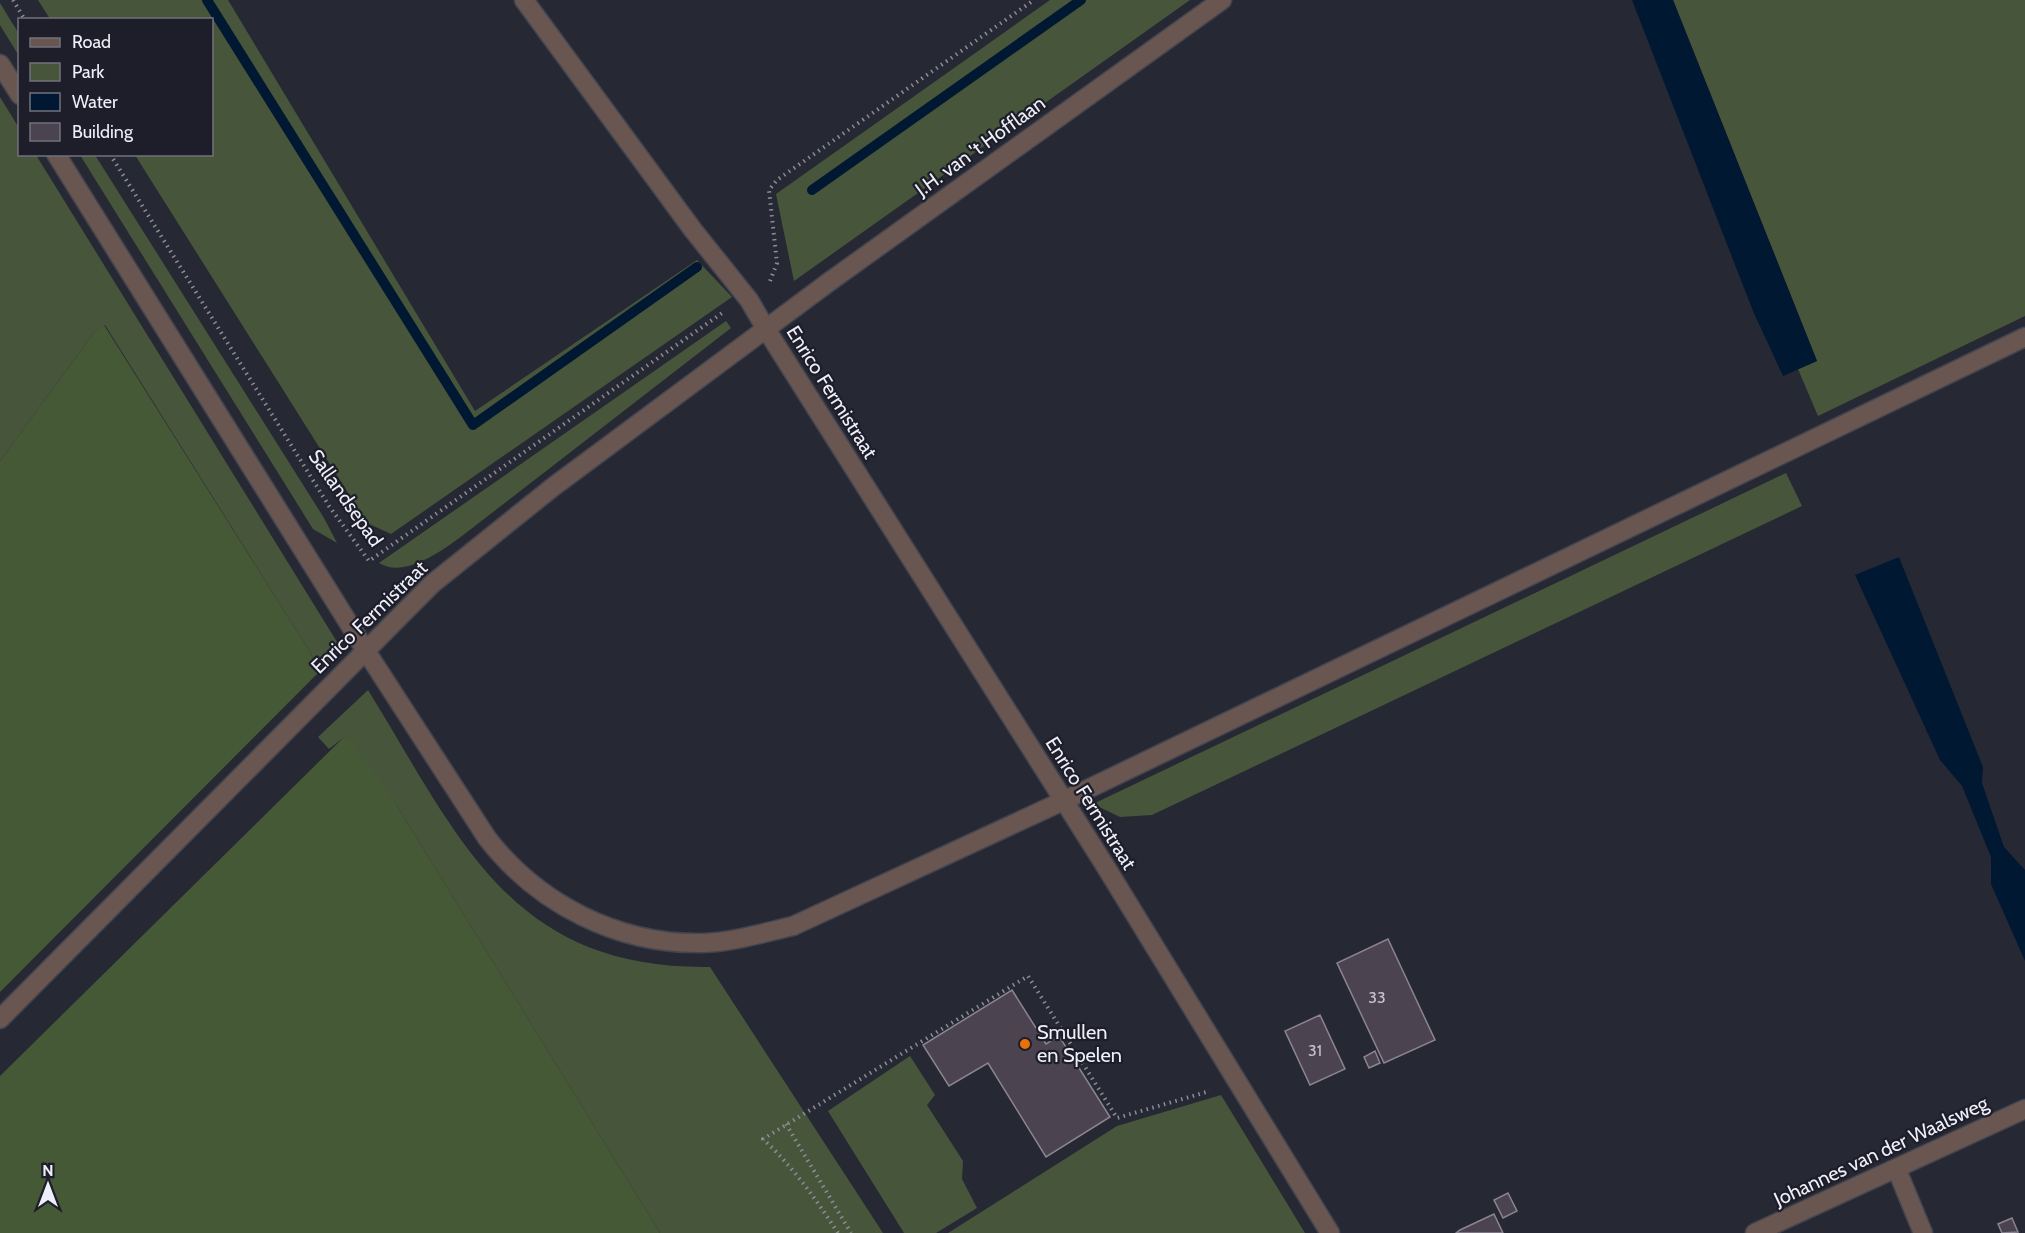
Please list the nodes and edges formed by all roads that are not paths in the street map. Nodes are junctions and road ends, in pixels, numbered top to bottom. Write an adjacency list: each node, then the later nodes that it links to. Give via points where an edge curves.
1 (524, 0): 6 (street, via 749,300)
2 (1222, 0): 6 (street, J.H. van 't Hofflaan)
3 (0, 64): 4 (street)
4 (18, 92)
5 (57, 156): 8 (street)
6 (766, 329): 8 (street, Enrico Fermistraat, via 543,495 432,584); 9 (street, Enrico Fermistraat)
7 (2025, 337): 9 (street)
8 (366, 651): 9 (street, via 504,860 573,912 606,927 659,941 703,943 746,938 793,926); 10 (street, Enrico Fermistraat)
9 (1063, 801): 13 (street, Enrico Fermistraat)
10 (0, 1019)
11 (2025, 1109): 12 (street, Johannes van der Waalsweg)
12 (1897, 1170): 14 (street, Johannes van der Waalsweg); 15 (street)
13 (1330, 1233)
14 (1755, 1233)
15 (1923, 1233)

